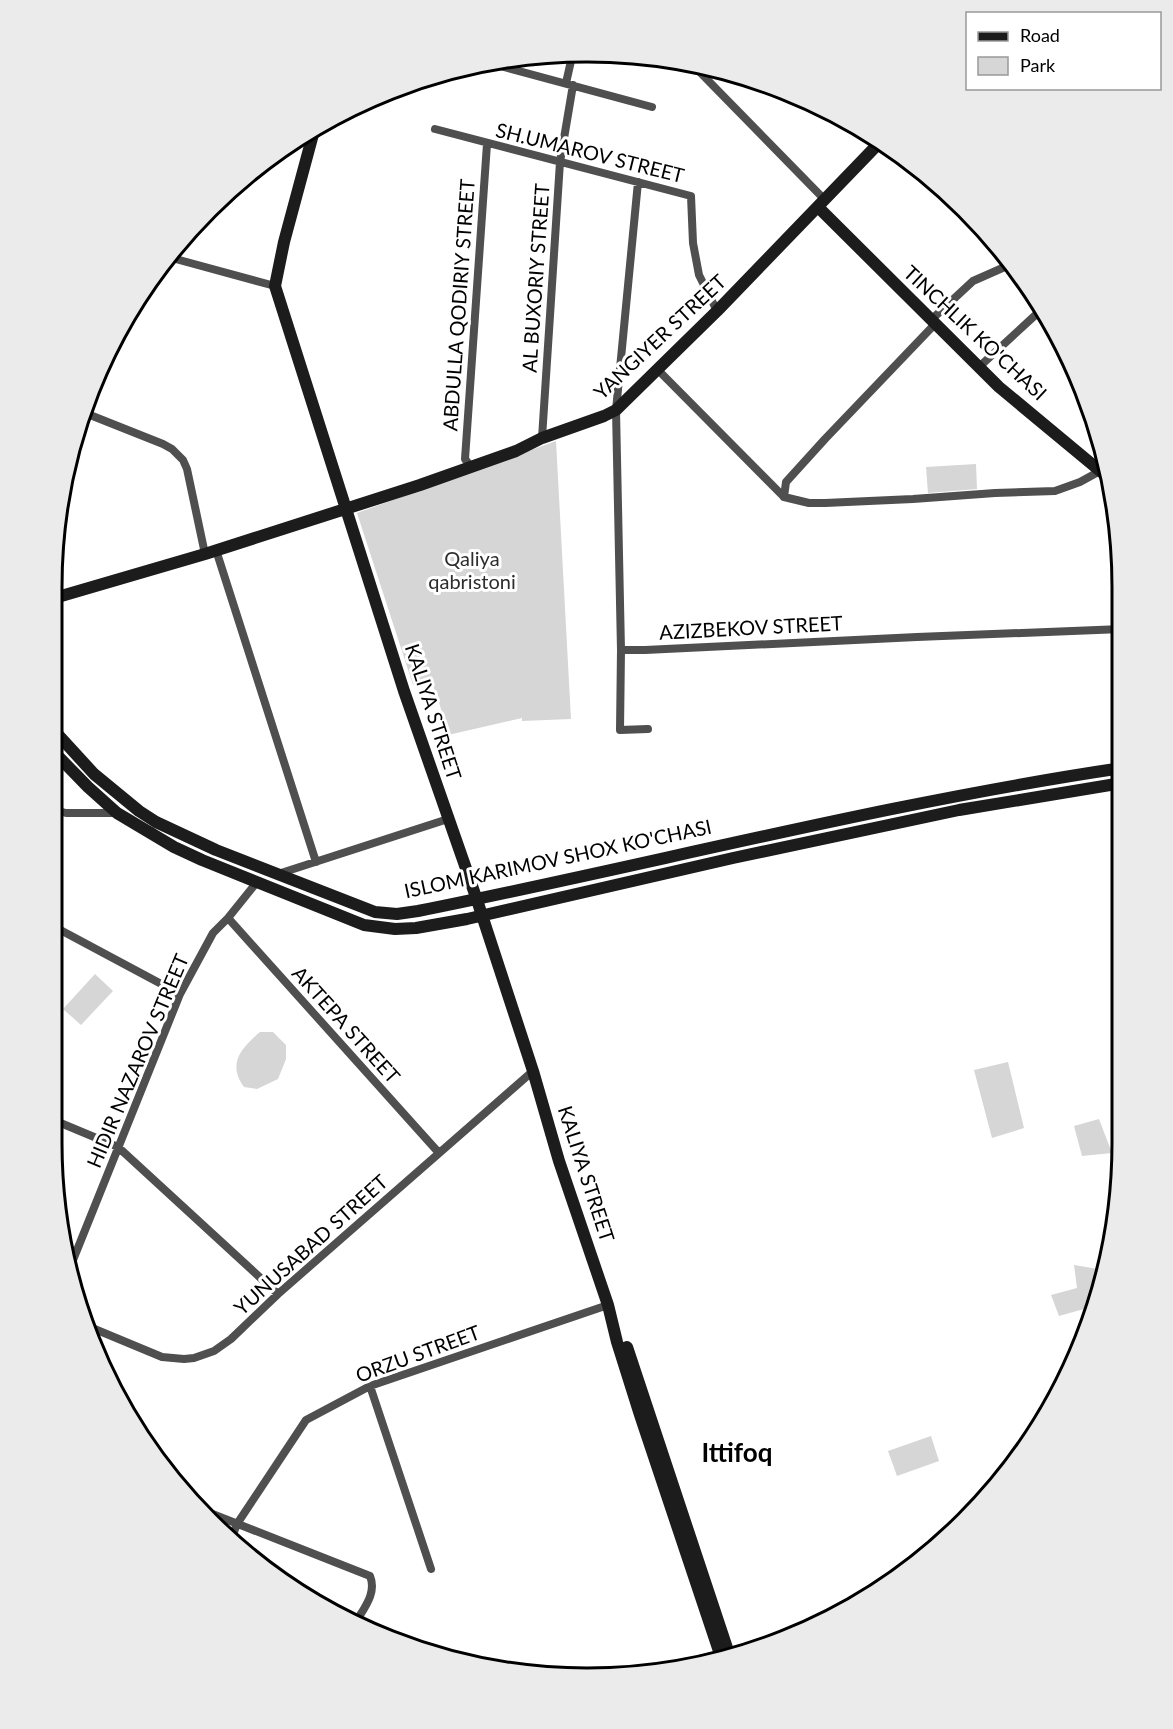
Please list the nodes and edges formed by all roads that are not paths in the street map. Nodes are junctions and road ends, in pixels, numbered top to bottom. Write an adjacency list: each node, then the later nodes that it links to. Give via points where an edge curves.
1 (572, 62): 4 (street, AL BUXORIY STREET)
2 (508, 68): 4 (street)
3 (702, 75): 12 (street)
4 (569, 84): 5 (street); 10 (street, AL BUXORIY STREET)
5 (651, 106)
6 (435, 129): 8 (street, SH.UMAROV STREET)
7 (312, 140): 15 (main road, KALIYA STREET)
8 (487, 144): 10 (street, SH.UMAROV STREET); 24 (street, ABDULLA QODIRIY STREET, via 465,459)
9 (875, 148): 12 (main road, YANGIYER STREET)
10 (560, 162): 11 (street, SH.UMAROV STREET); 23 (street, AL BUXORIY STREET)
11 (638, 182): 16 (street, SH.UMAROV STREET, via 691,196 699,274); 21 (street)
12 (822, 203): 16 (main road, YANGIYER STREET); 18 (main road, TINCHLIK KO'CHASI)
13 (176, 259): 15 (street)
14 (1003, 267): 18 (street, via 973,281)
15 (275, 286): 28 (main road, KALIYA STREET)
16 (717, 311): 20 (main road, YANGIYER STREET)
17 (1035, 315): 19 (street)
18 (933, 322): 19 (main road, TINCHLIK KO'CHASI); 27 (street, via 786,482)
19 (979, 367): 25 (main road, TINCHLIK KO'CHASI)
20 (658, 370): 21 (main road, YANGIYER STREET); 27 (street)
21 (616, 410): 23 (main road, YANGIYER STREET); 32 (street)
22 (90, 415): 29 (street, via 163,444 183,460)
23 (542, 438): 24 (main road, YANGIYER STREET)
24 (471, 467): 28 (main road, YANGIYER STREET)
25 (1098, 469)
26 (1098, 472): 27 (street, via 1055,491 825,503)
27 (784, 497)
28 (347, 509): 29 (main road, YANGIYER STREET); 43 (main road, KALIYA STREET)
29 (210, 552): 30 (main road, YANGIYER STREET); 45 (street)
30 (62, 596)
31 (1112, 629): 32 (street, AZIZBEKOV STREET)
32 (621, 650): 33 (street, via 621,730)
33 (648, 729)
34 (62, 739): 37 (main road, ISLOM KARIMOV SHOX KO'CHASI)
35 (62, 760): 39 (main road, ISLOM KARIMOV SHOX KO'CHASI)
36 (1112, 770): 40 (main road, ISLOM KARIMOV SHOX KO'CHASI)
37 (97, 776): 39 (main road, via 95,784); 46 (main road, ISLOM KARIMOV SHOX KO'CHASI, via 156,822)
38 (1112, 785): 44 (main road, ISLOM KARIMOV SHOX KO'CHASI)
39 (88, 787): 42 (main road, ISLOM KARIMOV SHOX KO'CHASI)
40 (916, 806): 44 (main road, via 911,810); 48 (main road, ISLOM KARIMOV SHOX KO'CHASI, via 733,842)
41 (62, 812): 42 (street)
42 (117, 813): 47 (main road, ISLOM KARIMOV SHOX KO'CHASI, via 174,847)
43 (448, 819): 45 (street); 48 (main road, KALIYA STREET)
44 (917, 819): 49 (main road, ISLOM KARIMOV SHOX KO'CHASI)
45 (316, 862): 46 (street)
46 (278, 874): 48 (main road, ISLOM KARIMOV SHOX KO'CHASI, via 375,912 418,911)
47 (257, 882): 49 (main road, ISLOM KARIMOV SHOX KO'CHASI, via 375,927 416,928); 50 (street, HIDIR NAZAROV STREET)
48 (477, 900): 49 (main road, KALIYA STREET)
49 (481, 915): 53 (main road, KALIYA STREET)
50 (228, 918): 52 (street, HIDIR NAZAROV STREET, via 213,933); 56 (street, AKTEPA STREET)
51 (62, 931): 52 (street)
52 (180, 994): 55 (street, HIDIR NAZAROV STREET)
53 (533, 1071): 56 (street, YUNUSABAD STREET); 59 (main road, KALIYA STREET)
54 (62, 1124): 55 (street)
55 (118, 1147): 57 (street, HIDIR NAZAROV STREET); 58 (street)
56 (439, 1154): 58 (street, YUNUSABAD STREET)
57 (74, 1256)
58 (278, 1294): 60 (street, YUNUSABAD STREET, via 223,1346 194,1358 162,1357)
59 (608, 1305): 61 (street, ORZU STREET); 67 (main road, KALIYA STREET, via 629,1352); 68 (main road, KALIYA STREET, via 640,1415)
60 (96, 1330)
61 (370, 1386): 63 (street, ORZU STREET, via 306,1420); 65 (street)
62 (217, 1516): 63 (street)
63 (237, 1524): 64 (street, ORZU STREET); 66 (street, via 370,1576 372,1595)
64 (234, 1532)
65 (431, 1569)
66 (360, 1616)
67 (727, 1648)
68 (719, 1651)

